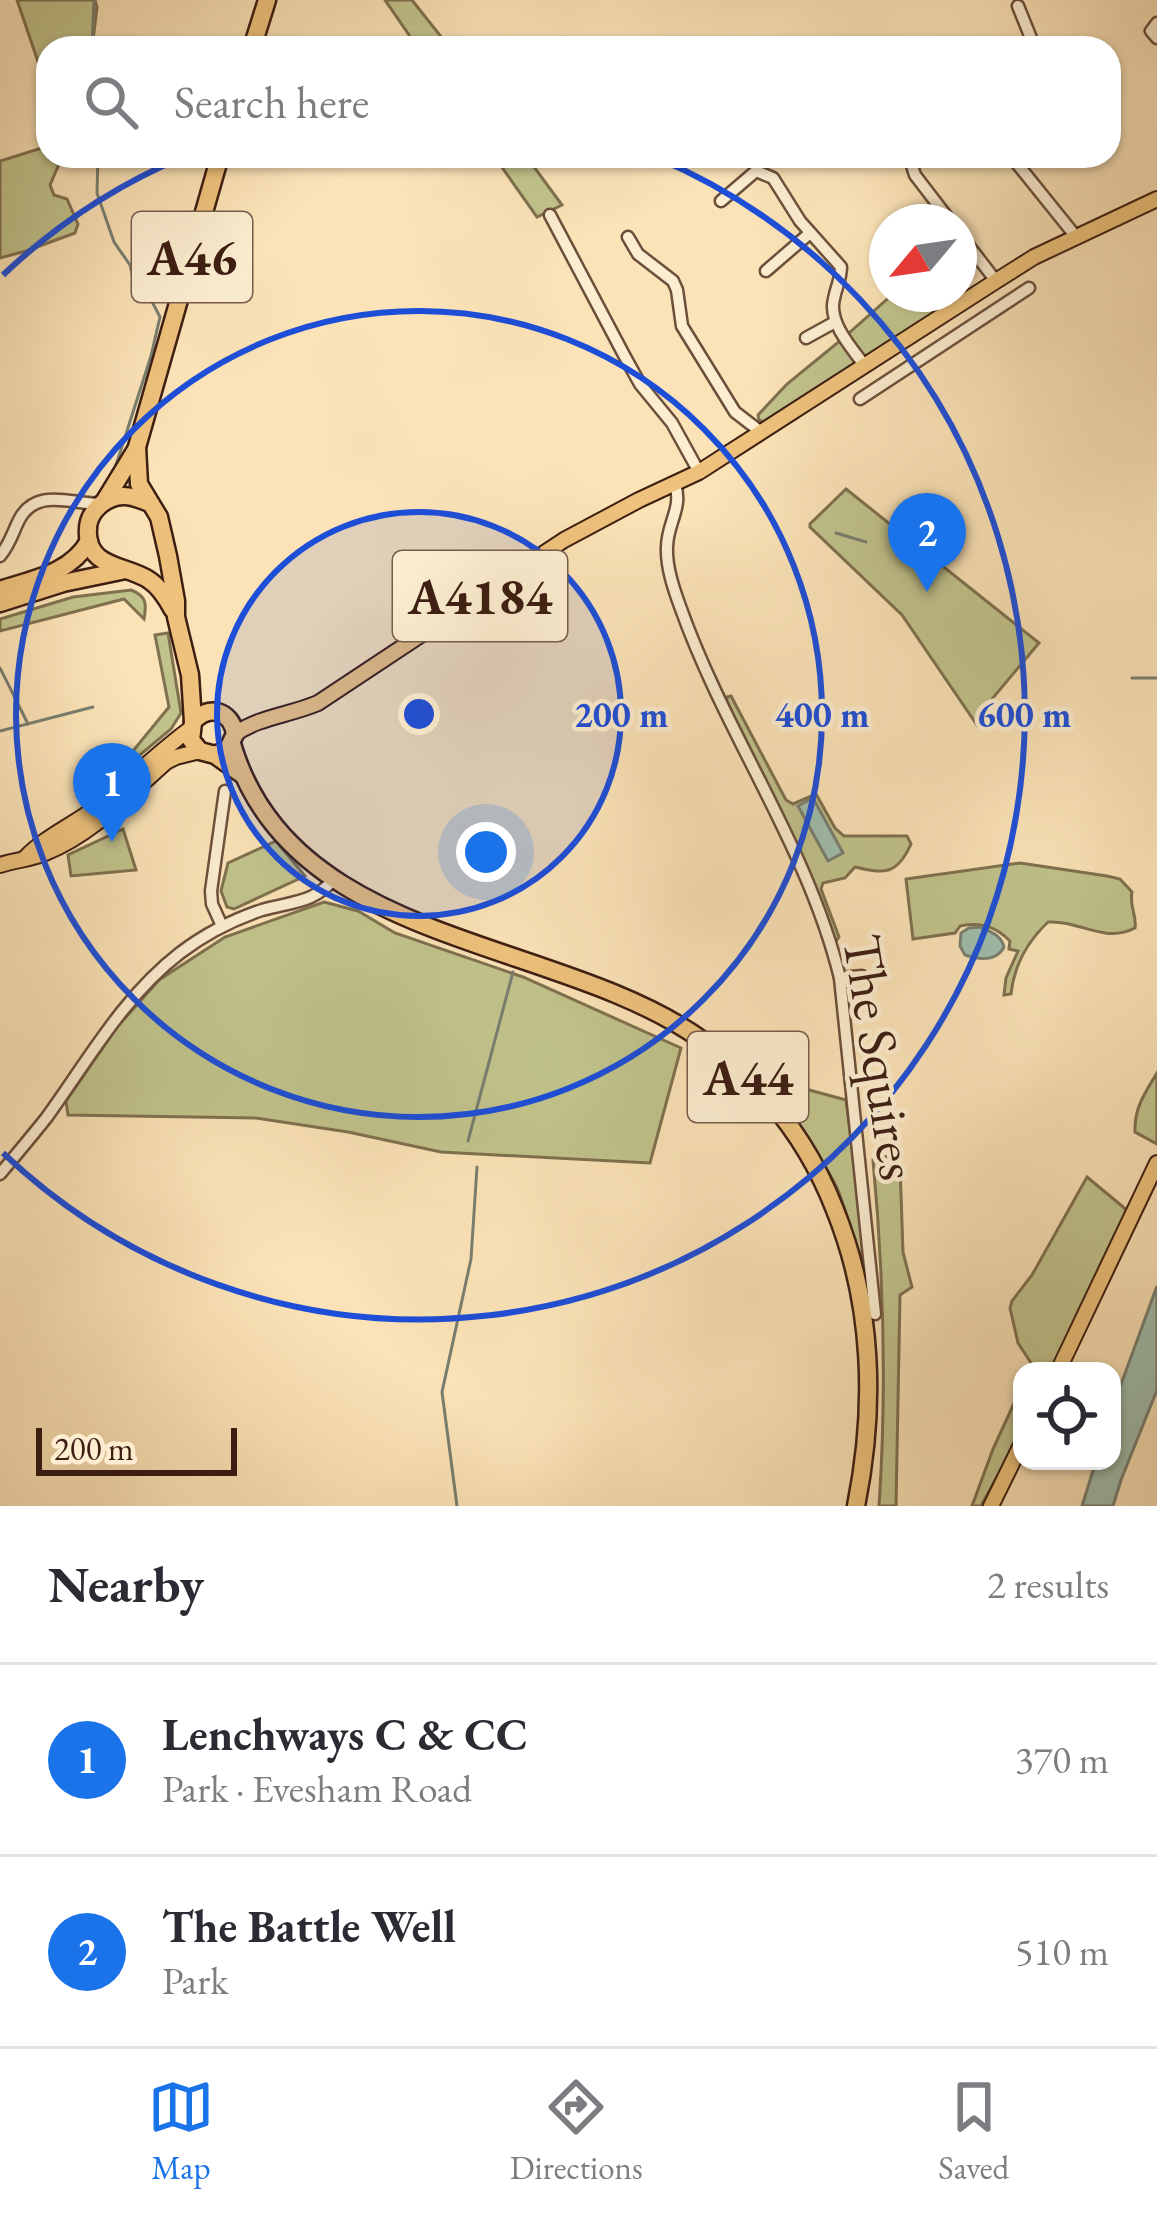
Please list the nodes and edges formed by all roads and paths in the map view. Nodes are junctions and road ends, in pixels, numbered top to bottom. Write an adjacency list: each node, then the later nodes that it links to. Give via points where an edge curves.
1 (267, 0): 4 (highway)
2 (1018, 6): 5 (street)
3 (1157, 22): 6 (street)
4 (256, 36)
5 (1031, 36)
6 (1157, 38)
7 (217, 168): 30 (highway, A46)
8 (755, 168): 13 (street)
9 (758, 168): 16 (street, via 778,183)
10 (913, 168): 14 (street)
11 (1021, 168): 18 (street)
12 (1157, 199): 18 (main road, A4184)
13 (721, 201)
14 (937, 204)
15 (550, 215): 31 (street, via 640,384)
16 (809, 233): 20 (street); 26 (street, via 841,267)
17 (628, 237): 29 (street, via 673,281 682,326 728,403)
18 (1077, 238): 21 (main road, A4184)
19 (977, 256): 21 (street)
20 (766, 271)
21 (996, 280): 23 (main road, A4184)
22 (1029, 288): 25 (street)
23 (977, 293): 25 (street)
24 (947, 312): 28 (main road, A4184)
25 (992, 313): 28 (street, via 864,396)
26 (836, 322): 27 (street); 28 (street)
27 (806, 338)
28 (860, 368): 29 (main road, A4184)
29 (761, 432): 31 (main road, A4184)
30 (140, 438): 34 (highway, A46, via 137,475); 35 (highway, A46); 39 (highway, via 142,476 168,519)
31 (699, 472): 32 (main road, A4184)
32 (675, 485): 46 (main road, A4184, via 564,540 318,703); 57 (street, The Squires, via 666,544 678,602 808,883)
33 (65, 501): 35 (street); 37 (street); 38 (street, via 33,503)
34 (147, 502): 35 (highway, via 124,496); 36 (highway)
35 (102, 503): 37 (highway)
36 (163, 534): 39 (highway); 40 (highway, via 157,554)
37 (88, 536): 40 (highway, via 99,559); 41 (highway, via 63,568)
38 (0, 556)
39 (168, 556): 43 (highway)
40 (126, 570): 42 (highway); 43 (highway, via 155,585)
41 (0, 590)
42 (0, 603)
43 (176, 616): 44 (highway)
44 (190, 675): 45 (highway); 47 (highway)
45 (216, 711): 46 (main road, A4184); 47 (highway); 48 (highway, via 230,719)
46 (262, 720): 48 (main road, A4184)
47 (192, 725): 49 (highway, via 191,740); 52 (main road)
48 (234, 739): 49 (highway); 50 (highway, A44)
49 (208, 753): 50 (highway, A44); 52 (main road, via 176,757 70,840)
50 (241, 774): 54 (highway, A44, via 279,829)
51 (225, 791): 55 (street, via 211,891)
52 (26, 857): 53 (main road)
53 (0, 865)
54 (335, 878): 55 (street, via 311,899); 65 (highway, A44, via 442,933 658,1014 756,1084 827,1190 862,1303 868,1417)
55 (222, 926): 61 (street, via 180,953 115,1018)
56 (862, 976): 57 (street)
57 (840, 978): 58 (street, The Squires)
58 (851, 1102): 59 (street); 62 (street, The Squires)
59 (867, 1103)
60 (1157, 1163): 63 (main road)
61 (0, 1174)
62 (874, 1314)
63 (1062, 1362)
64 (1013, 1461): 66 (main road)
65 (856, 1506)
66 (991, 1506)

